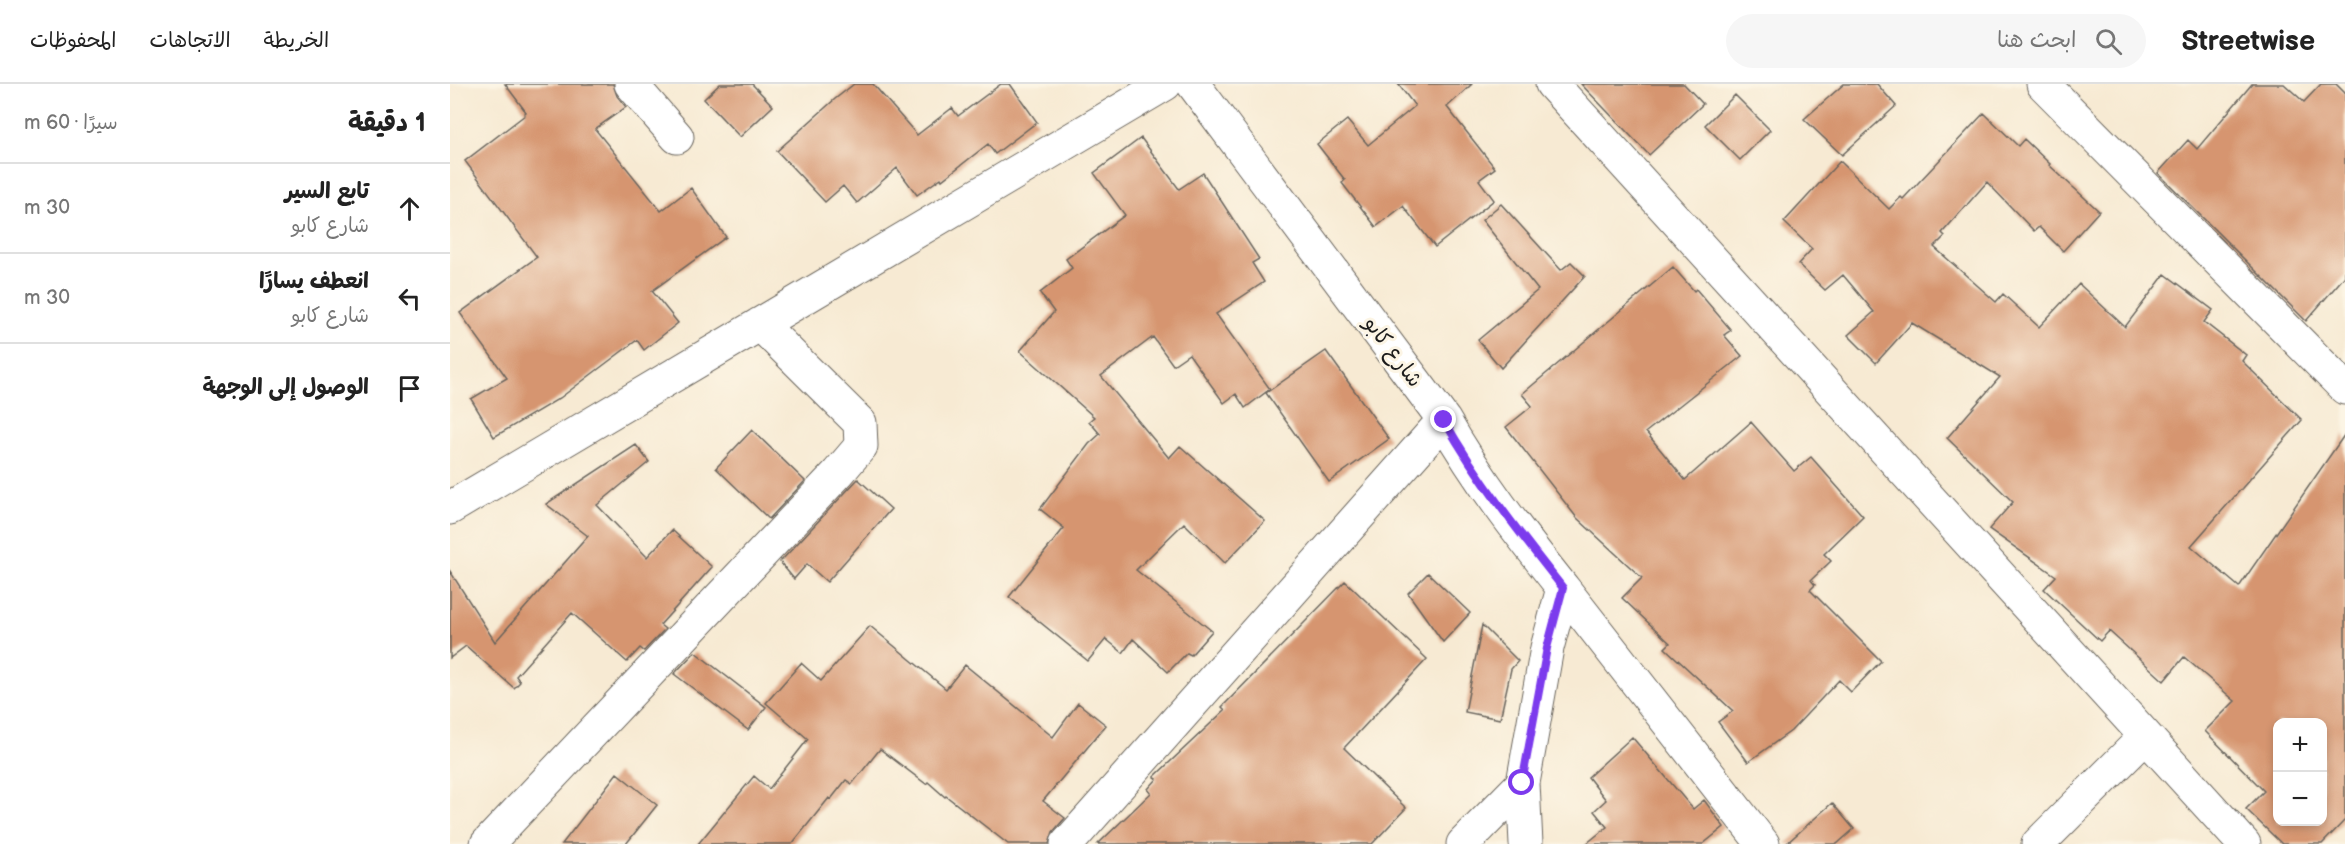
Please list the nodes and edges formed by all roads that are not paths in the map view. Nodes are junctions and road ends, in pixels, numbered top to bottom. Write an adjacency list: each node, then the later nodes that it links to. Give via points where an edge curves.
1 (632, 84): 6 (street)
2 (1165, 84): 7 (street)
3 (1193, 84): 9 (street, شارع كابو)
4 (1552, 84): 12 (street)
5 (2043, 84): 8 (street)
6 (677, 137)
7 (760, 324): 10 (street); 14 (street, via 860,423 861,446)
8 (2345, 388)
9 (1444, 420): 11 (street, شارع كابو, via 1509,520); 15 (street)
10 (450, 508)
11 (1563, 588): 13 (street, via 1547,648); 18 (street, شارع كابو)
12 (2145, 737): 19 (street); 20 (street)
13 (1522, 783): 16 (street); 17 (street)
14 (487, 844)
15 (1067, 844)
16 (1463, 844)
17 (1526, 844)
18 (1763, 844)
19 (2038, 844)
20 (2244, 844)

